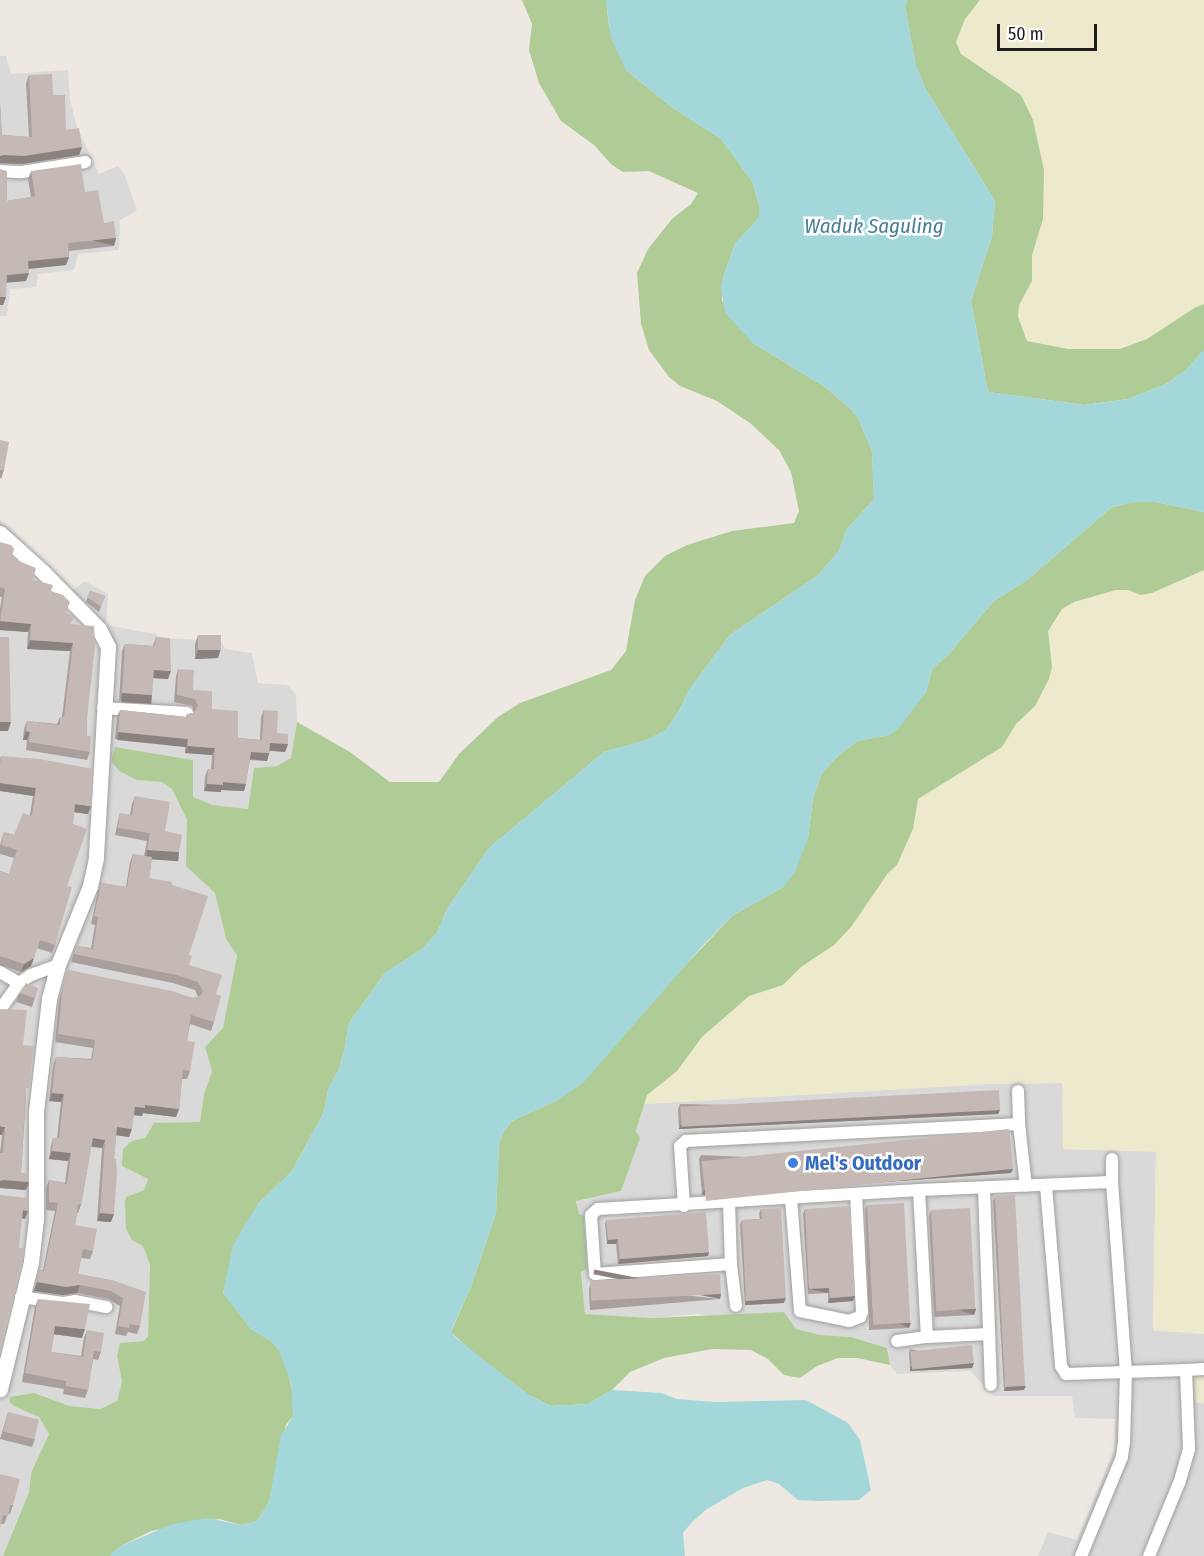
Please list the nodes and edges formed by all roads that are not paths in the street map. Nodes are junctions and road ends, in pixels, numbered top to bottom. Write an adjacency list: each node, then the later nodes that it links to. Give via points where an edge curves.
1 (85, 162): 2 (street, via 22,172)
2 (0, 171)
3 (0, 533): 4 (street, via 105,638 108,646)
4 (103, 708): 5 (street); 6 (street, via 97,770 96,858)
5 (187, 713)
6 (61, 968): 8 (street, via 31,975); 23 (street, via 44,1033 31,1199 31,1262)
7 (0, 972): 8 (street)
8 (19, 983): 9 (street)
9 (0, 1010)
10 (1018, 1091): 11 (street)
11 (1019, 1124): 14 (street); 21 (street, via 687,1141 680,1146)
12 (1112, 1159): 13 (street)
13 (1112, 1182): 15 (street); 31 (street)
14 (1026, 1186): 15 (street); 16 (street)
15 (1046, 1186): 31 (street, via 1062,1370 1070,1376)
16 (984, 1188): 17 (street); 26 (street)
17 (919, 1190): 18 (street); 27 (street)
18 (856, 1194): 19 (street); 19 (street, via 862,1312 859,1318 849,1321 800,1311)
19 (791, 1199): 20 (street)
20 (729, 1202): 21 (street); 22 (street)
21 (684, 1206): 22 (street, via 593,1211 595,1274)
22 (731, 1264): 24 (street)
23 (21, 1297): 25 (street); 32 (street)
24 (736, 1306)
25 (106, 1307)
26 (989, 1334): 27 (street); 33 (street)
27 (927, 1337): 28 (street)
28 (897, 1341)
29 (1204, 1369): 30 (street)
30 (1186, 1370): 31 (street); 35 (street, via 1189,1449)
31 (1126, 1372): 34 (street, via 1122,1457)
32 (1, 1384)
33 (991, 1385)
34 (1081, 1556)
35 (1149, 1556)

